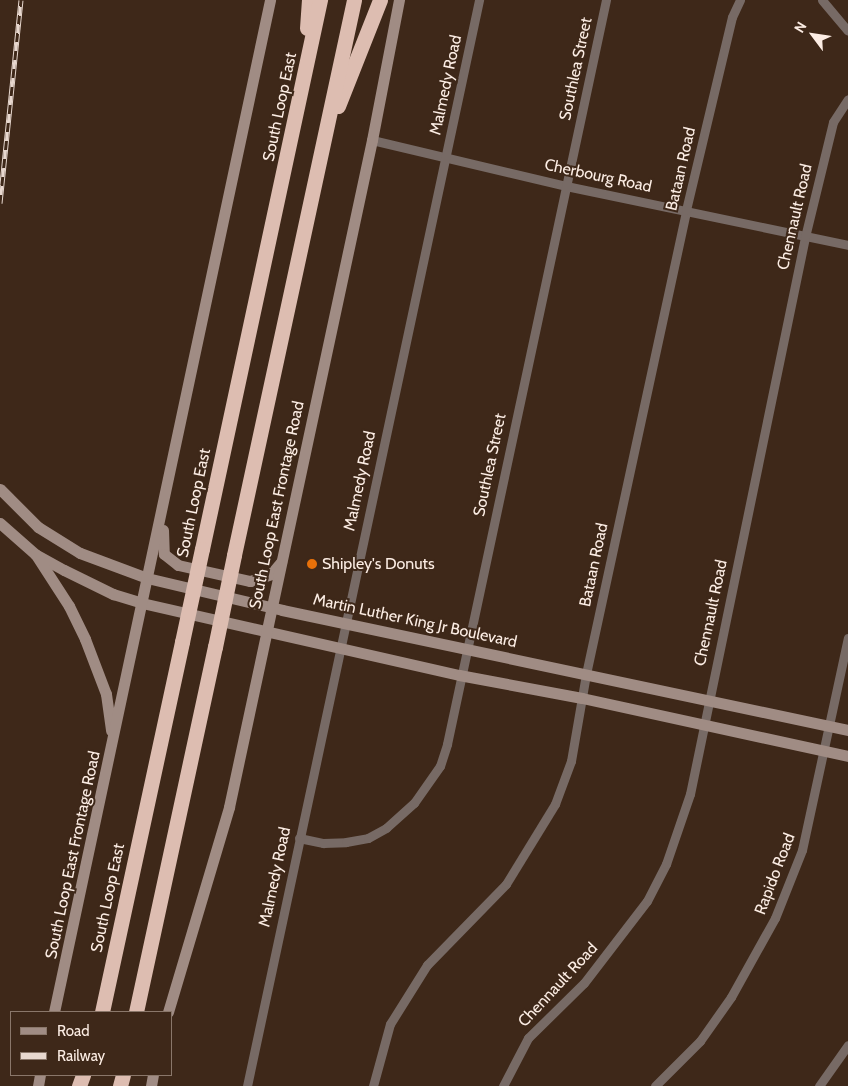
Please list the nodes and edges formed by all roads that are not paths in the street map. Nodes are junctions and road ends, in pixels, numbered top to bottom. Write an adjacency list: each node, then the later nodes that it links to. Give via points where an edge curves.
1 (270, 0): 21 (main road, South Loop East Frontage Road)
2 (308, 0): 12 (highway)
3 (320, 0): 12 (highway, South Loop East)
4 (354, 0): 15 (highway)
5 (380, 0): 15 (highway)
6 (399, 0): 14 (main road, South Loop East Frontage Road)
7 (479, 0): 16 (street, Malmedy Road)
8 (606, 0): 17 (street, Southlea Street)
9 (740, 0): 18 (street, Bataan Road, via 732,17)
10 (822, 0): 11 (street)
11 (848, 31)
12 (302, 87): 46 (highway, South Loop East, bridge)
13 (848, 99): 19 (street, Chennault Road, via 833,122)
14 (372, 140): 16 (street, Cherbourg Road); 25 (main road, South Loop East Frontage Road)
15 (322, 146): 47 (highway, bridge)
16 (445, 158): 17 (street, Cherbourg Road); 29 (street, Malmedy Road)
17 (566, 186): 18 (street, Cherbourg Road); 32 (street, Southlea Street)
18 (686, 210): 19 (street, Cherbourg Road); 34 (street, Bataan Road)
19 (805, 237): 20 (street, Cherbourg Road); 37 (street, Chennault Road)
20 (848, 245)
21 (178, 435): 25 (main road, via 179,456 162,537 164,554 178,565 250,581 270,574); 26 (main road, South Loop East Frontage Road)
22 (0, 489): 26 (main road, Martin Luther King Jr Boulevard, via 38,527 80,553)
23 (0, 523): 24 (main road)
24 (35, 554): 27 (main road, via 87,583); 42 (main road, via 86,639 106,694)
25 (281, 562): 28 (main road, South Loop East Frontage Road)
26 (147, 578): 27 (main road, South Loop East Frontage Road); 28 (main road, Martin Luther King Jr Boulevard)
27 (142, 603): 30 (main road); 42 (main road, South Loop East Frontage Road)
28 (272, 607): 29 (main road, Martin Luther King Jr Boulevard); 30 (main road, South Loop East Frontage Road)
29 (345, 623): 32 (main road, Martin Luther King Jr Boulevard); 33 (street, Malmedy Road)
30 (266, 632): 33 (main road); 48 (main road, South Loop East Frontage Road, via 229,808)
31 (848, 638): 39 (street, Rapido Road)
32 (466, 647): 34 (main road, Martin Luther King Jr Boulevard); 35 (street, Southlea Street)
33 (340, 649): 35 (main road); 44 (street, Malmedy Road)
34 (586, 674): 36 (street, Bataan Road); 37 (main road, Martin Luther King Jr Boulevard)
35 (460, 675): 36 (main road); 44 (street, Southlea Street, via 440,766 400,817 368,838 323,843)
36 (582, 698): 38 (main road); 52 (street, Bataan Road, via 571,761 555,804 506,884 427,965 390,1024)
37 (709, 701): 38 (street, Chennault Road); 39 (main road, Martin Luther King Jr Boulevard)
38 (703, 726): 41 (main road); 53 (street, Chennault Road, via 690,794 666,864 647,901 584,983 528,1038)
39 (829, 727): 40 (main road, Martin Luther King Jr Boulevard); 41 (street, Rapido Road)
40 (848, 730)
41 (824, 752): 43 (main road); 54 (street, Rapido Road, via 802,850 775,918 731,997 705,1033)
42 (112, 754): 45 (main road, South Loop East Frontage Road)
43 (848, 756)
44 (299, 838): 51 (street, Malmedy Road)
45 (54, 1011)
46 (102, 1011)
47 (136, 1011)
48 (168, 1011)
49 (848, 1045): 50 (street)
50 (845, 1059): 55 (street)
51 (247, 1086)
52 (373, 1086)
53 (503, 1086)
54 (655, 1086)
55 (819, 1086)

